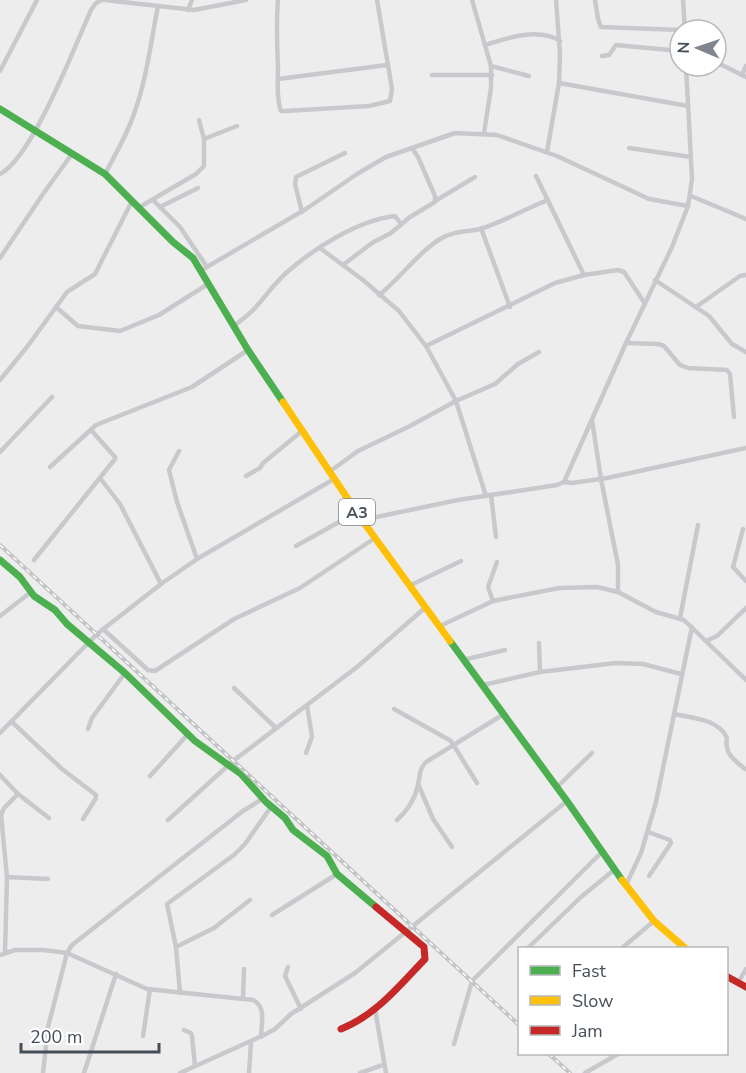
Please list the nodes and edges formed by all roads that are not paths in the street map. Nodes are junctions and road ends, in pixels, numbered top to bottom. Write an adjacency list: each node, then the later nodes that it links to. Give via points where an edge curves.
1 (37, 0): 23 (street)
2 (101, 0): 11 (street); 35 (street, via 91,10)
3 (192, 0): 12 (street)
4 (246, 0): 12 (street)
5 (278, 0): 29 (street)
6 (377, 0): 19 (street)
7 (472, 0): 16 (street)
8 (556, 0): 15 (street)
9 (595, 0): 14 (street, via 601,27)
10 (683, 0): 13 (street)
11 (158, 6): 12 (street); 45 (street, via 135,111)
12 (188, 10)
13 (683, 18)
14 (668, 29)
15 (560, 41): 16 (street, via 549,35 529,35); 30 (street)
16 (485, 45): 20 (street)
17 (668, 50): 18 (street, via 616,45 609,55)
18 (602, 56)
19 (387, 65): 29 (street); 29 (street, via 391,99 369,106 283,111)
20 (491, 66): 25 (street); 26 (street)
21 (746, 66): 27 (street)
22 (728, 68): 27 (street)
23 (0, 71)
24 (432, 75): 25 (street)
25 (492, 75): 36 (street)
26 (529, 76)
27 (744, 76)
28 (687, 78): 31 (street)
29 (278, 79)
30 (559, 83): 31 (street); 40 (street)
31 (688, 106): 43 (street)
32 (0, 109): 35 (main road, A3)
33 (199, 120): 37 (street)
34 (237, 126): 37 (street)
35 (35, 131): 42 (main road, A3); 44 (street, via 14,162)
36 (484, 133): 38 (street, via 452,133); 40 (street)
37 (204, 140): 50 (street, via 204,166)
38 (412, 148): 53 (street); 57 (street, via 386,157)
39 (628, 148): 43 (street)
40 (547, 152): 54 (street, via 649,199)
41 (345, 153): 57 (street, via 296,177)
42 (72, 154): 45 (main road, A3); 62 (street)
43 (691, 157): 49 (street)
44 (0, 174)
45 (105, 174): 52 (main road, A3)
46 (475, 177): 53 (street)
47 (536, 177): 51 (street)
48 (198, 188): 55 (street)
49 (691, 196): 54 (street); 58 (street)
50 (153, 200): 55 (street); 56 (street)
51 (548, 200): 60 (street); 65 (street)
52 (132, 201): 56 (main road, A3); 71 (street, via 95,274 67,292)
53 (435, 201): 59 (street)
54 (688, 206): 67 (street)
55 (160, 207): 64 (street, via 180,227)
56 (138, 208): 64 (main road, A3)
57 (302, 212): 64 (street)
58 (746, 219)
59 (401, 224): 61 (street, via 395,216 385,218 340,235); 63 (street)
60 (482, 228): 69 (street, via 442,238); 72 (street)
61 (320, 248): 63 (street); 74 (street, via 286,274)
62 (0, 258)
63 (343, 265): 69 (street)
64 (204, 269): 68 (main road, A3)
65 (584, 275): 70 (street, via 624,272); 72 (street, via 555,283)
66 (746, 275): 73 (street)
67 (655, 280): 70 (street); 73 (street)
68 (208, 284): 71 (street, via 159,315 120,331 78,326); 74 (main road, A3)
69 (379, 295): 76 (street, via 403,314)
70 (644, 302): 75 (street)
71 (56, 307): 80 (street)
72 (510, 307): 76 (street)
73 (696, 307): 79 (street, via 709,316 732,344)
74 (234, 326): 77 (main road, A3)
75 (626, 343): 83 (street, via 664,346 688,369 727,370); 84 (street)
76 (426, 346): 82 (street)
77 (248, 350): 85 (street, via 192,387); 86 (main road, A3)
78 (539, 352): 82 (street, via 495,384)
79 (746, 352)
80 (0, 380)
81 (52, 397): 89 (street)
82 (456, 401): 91 (street, via 358,451); 97 (street)
83 (734, 417)
84 (592, 418): 94 (street); 96 (street)
85 (91, 430): 90 (street); 93 (street, via 116,457)
86 (302, 431): 91 (main road, A3); 92 (street)
87 (746, 448): 94 (street)
88 (179, 451): 105 (street, via 169,470)
89 (0, 453)
90 (50, 467)
91 (329, 472): 95 (main road, A3)
92 (246, 476)
93 (100, 478): 106 (street); 111 (street, via 120,504)
94 (601, 479): 96 (street); 114 (street, via 618,565)
95 (334, 480): 98 (main road, A3); 105 (street)
96 (564, 482): 97 (street)
97 (488, 495): 99 (street); 102 (street)
98 (357, 512): 99 (main road, A3); 104 (street)
99 (362, 520): 103 (main road, A3)
100 (698, 525): 119 (street)
101 (743, 529): 110 (street, via 733,567)
102 (496, 537)
103 (375, 538): 112 (main road, A3); 122 (street, via 300,588 234,619 155,671 148,670)
104 (296, 546)
105 (197, 559): 111 (street)
106 (34, 560)
107 (0, 561): 113 (main road)
108 (461, 561): 112 (street)
109 (497, 562): 115 (street, via 488,587)
110 (746, 581)
111 (161, 584): 122 (street)
112 (411, 585): 116 (main road, A3)
113 (31, 592): 118 (street); 123 (main road)
114 (618, 592): 115 (street, via 580,586); 119 (street, via 656,612)
115 (493, 601): 120 (street)
116 (426, 607): 120 (main road, A3); 134 (street)
117 (746, 608): 124 (street, via 717,636)
118 (0, 616)
119 (680, 618): 121 (street)
120 (440, 626): 127 (main road, A3)
121 (692, 627): 124 (street); 130 (street)
122 (103, 629): 123 (street)
123 (90, 641): 129 (main road); 138 (street)
124 (706, 641): 131 (street)
125 (539, 643): 128 (street)
126 (505, 650): 127 (street)
127 (463, 660): 132 (main road, A3)
128 (540, 672): 130 (street, via 631,662); 132 (street)
129 (125, 673): 140 (street); 142 (main road)
130 (681, 674): 137 (street)
131 (746, 681)
132 (482, 686): 136 (main road, A3)
133 (234, 688): 139 (street)
134 (307, 705): 139 (street); 144 (street, via 312,737)
135 (394, 709): 143 (street)
136 (504, 714): 143 (street); 152 (main road, A3)
137 (674, 714): 147 (street, via 718,726 727,738 728,753); 161 (street)
138 (12, 722): 141 (street); 158 (street, via 96,795)
139 (276, 728): 146 (street)
140 (88, 729)
141 (0, 733)
142 (188, 734): 146 (main road); 149 (street)
143 (454, 744): 150 (street, via 426,762); 151 (street)
144 (306, 753)
145 (592, 753): 152 (street)
146 (229, 765): 154 (main road); 160 (street)
147 (745, 769)
148 (0, 775): 153 (street)
149 (150, 776)
150 (418, 783): 159 (street, via 406,811); 162 (street, via 433,819)
151 (477, 783)
152 (557, 787): 155 (main road, A3)
153 (18, 794): 157 (street); 163 (street, via 2,811)
154 (262, 798): 156 (main road); 180 (street, via 75,942)
155 (567, 801): 164 (main road, A3); 174 (street)
156 (271, 807): 166 (main road, via 327,856); 175 (street, via 234,855 167,904)
157 (49, 818)
158 (83, 819)
159 (397, 819)
160 (168, 820)
161 (648, 832): 167 (street, via 671,843); 170 (street)
162 (452, 847)
163 (2, 849): 168 (street)
164 (602, 852): 165 (main road, A3); 198 (street, via 472,981)
165 (614, 870): 170 (main road, A3); 176 (street)
166 (337, 874): 172 (street); 174 (main road)
167 (649, 876)
168 (7, 877): 169 (street); 179 (street)
169 (48, 879)
170 (626, 885): 173 (main road, A3)
171 (250, 900): 175 (street, via 214,928)
172 (272, 915)
173 (654, 921): 177 (street); 178 (main road, A3)
174 (405, 932): 191 (street, via 355,973); 192 (main road, via 424,947 425,959)
175 (176, 947): 189 (street)
176 (529, 947)
177 (623, 947)
178 (684, 947)
179 (3, 953): 180 (street)
180 (67, 953): 184 (street); 202 (street, via 48,1027)
181 (288, 968): 191 (street, via 285,976)
182 (244, 969): 190 (street)
183 (746, 969): 186 (street)
184 (116, 974): 188 (street); 203 (street)
185 (728, 977): 186 (main road)
186 (738, 983): 187 (main road)
187 (746, 987)
188 (150, 989): 189 (street); 195 (street)
189 (180, 993): 190 (street)
190 (243, 998): 196 (street, via 257,1001 260,1006)
191 (301, 1009): 196 (street)
192 (375, 1009): 193 (main road, via 356,1025); 200 (street)
193 (341, 1029)
194 (184, 1030): 201 (street, via 192,1036)
195 (143, 1036)
196 (261, 1037): 197 (street)
197 (251, 1042): 201 (street); 205 (street)
198 (454, 1044)
199 (615, 1055): 208 (street)
200 (383, 1065): 206 (street); 207 (street)
201 (195, 1066): 204 (street)
202 (43, 1073)
203 (84, 1073)
204 (180, 1073)
205 (249, 1073)
206 (360, 1073)
207 (386, 1073)
208 (585, 1073)

